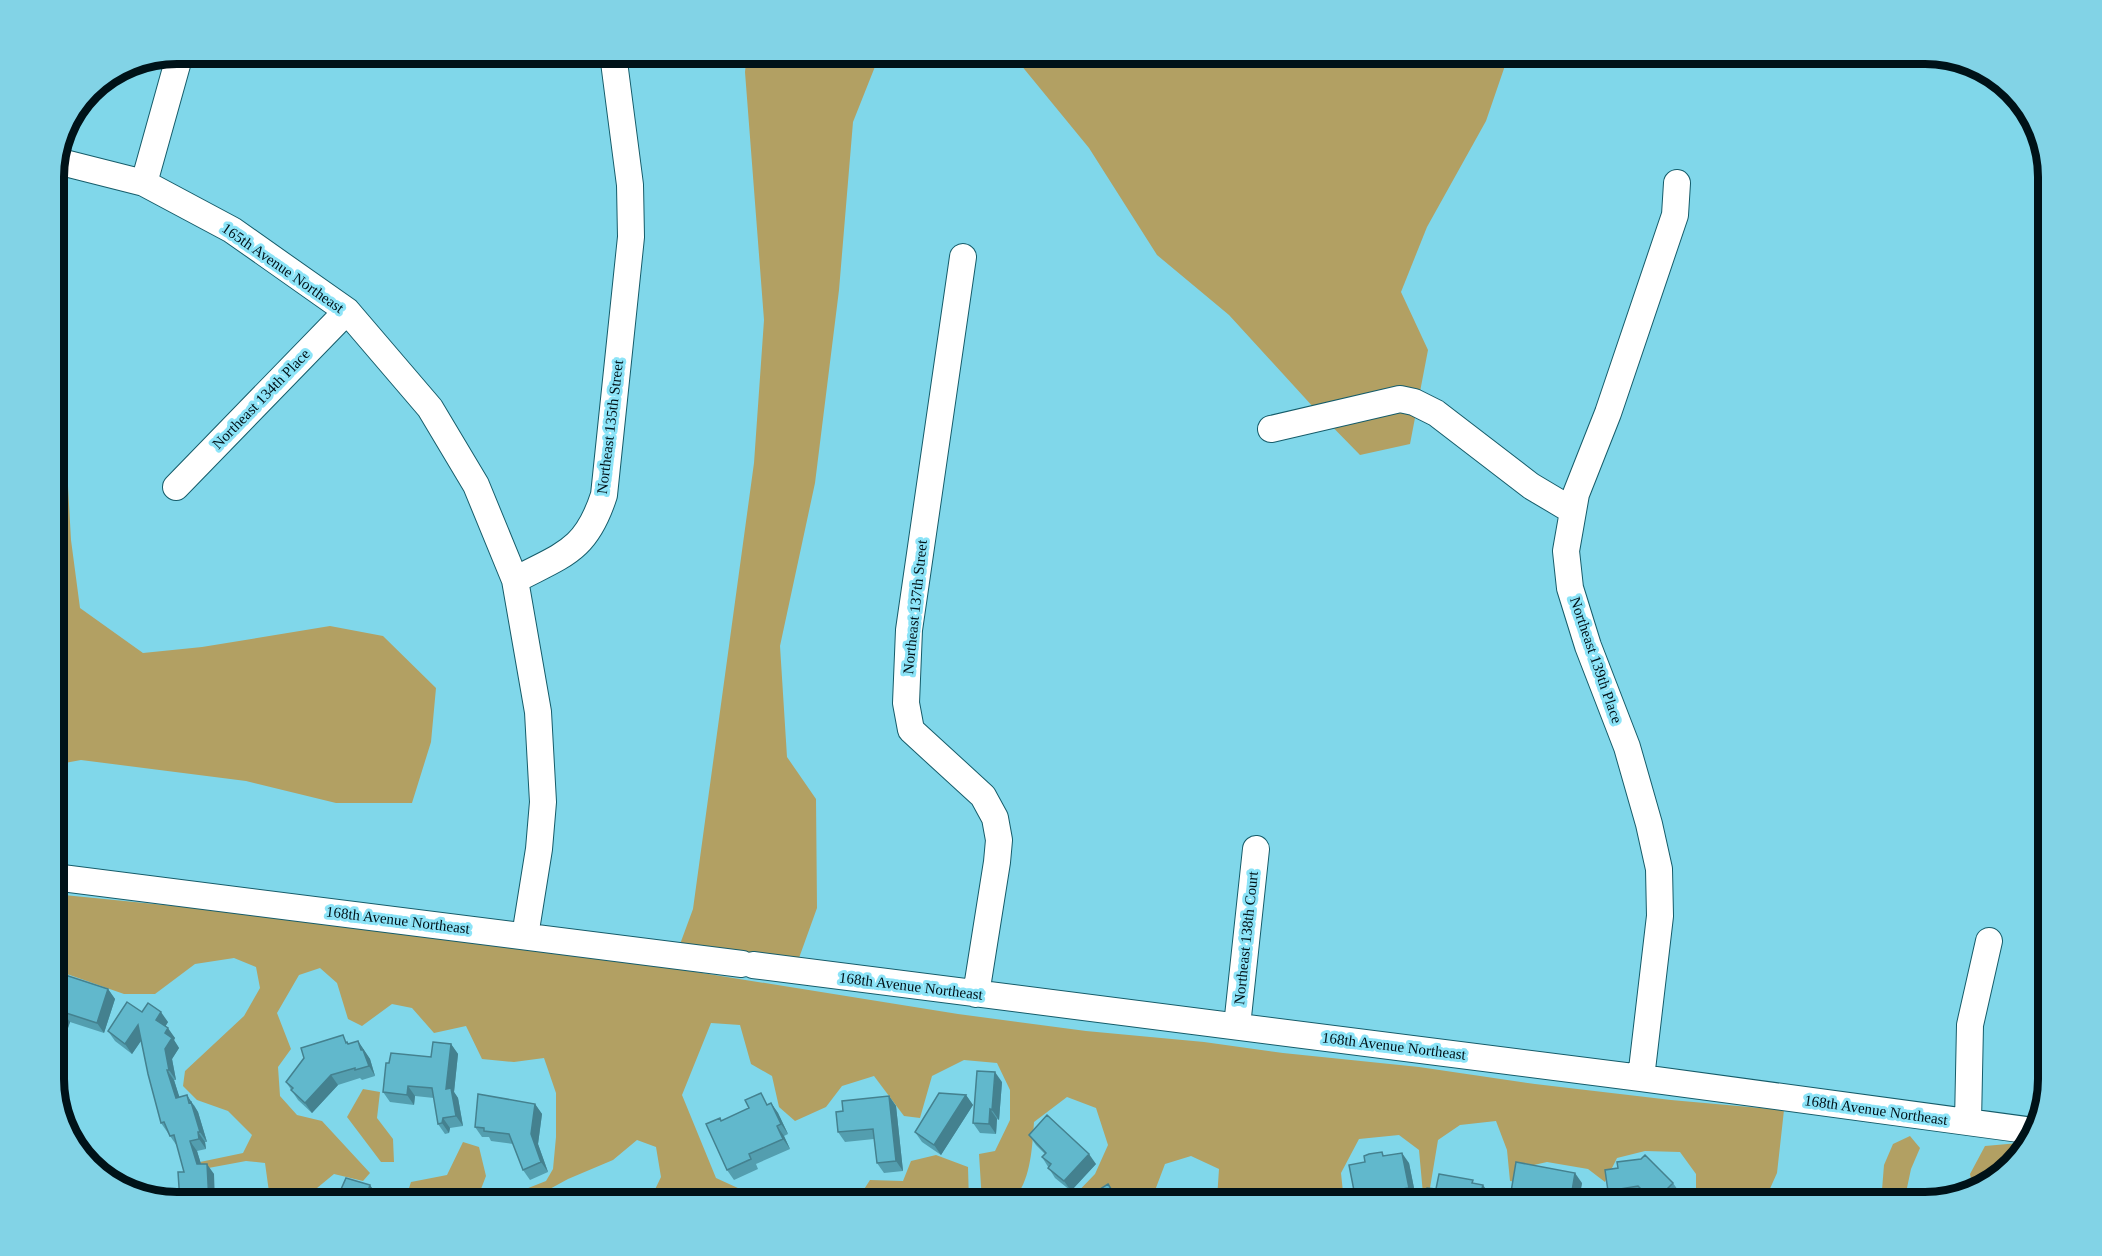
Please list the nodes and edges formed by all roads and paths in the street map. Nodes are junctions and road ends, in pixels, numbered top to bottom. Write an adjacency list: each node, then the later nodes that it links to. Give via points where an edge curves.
1 (177, 64): 4 (street)
2 (614, 64): 11 (street, Northeast 135th Street, via 630,185 631,237 604,495 586,537 569,552)
3 (65, 163): 4 (street, 165th Avenue Northeast)
4 (144, 183): 7 (street, 165th Avenue Northeast, via 232,230)
5 (1677, 183): 10 (street, Northeast 139th Place, via 1675,214)
6 (963, 257): 16 (street, Northeast 137th Street, via 909,630 906,703 911,730 983,796 995,818 997,862)
7 (347, 311): 9 (street, Northeast 134th Place); 11 (street, 165th Avenue Northeast, via 430,408 476,485)
8 (1271, 429): 10 (street, via 1400,399 1414,402 1436,413 1532,486)
9 (176, 487)
10 (1573, 511): 18 (street, Northeast 139th Place, via 1566,552 1570,588 1627,747 1659,869 1660,916)
11 (516, 580): 14 (street, via 538,712 543,802)
12 (1256, 849): 17 (street, Northeast 138th Court)
13 (65, 878): 14 (street, 168th Avenue Northeast)
14 (525, 936): 16 (street, 168th Avenue Northeast)
15 (1989, 941): 19 (street, via 1970,1025)
16 (976, 994): 17 (street, 168th Avenue Northeast)
17 (1236, 1026): 18 (street, 168th Avenue Northeast)
18 (1641, 1078): 19 (street, 168th Avenue Northeast)
19 (1968, 1122): 20 (street, 168th Avenue Northeast)
20 (2025, 1130)

